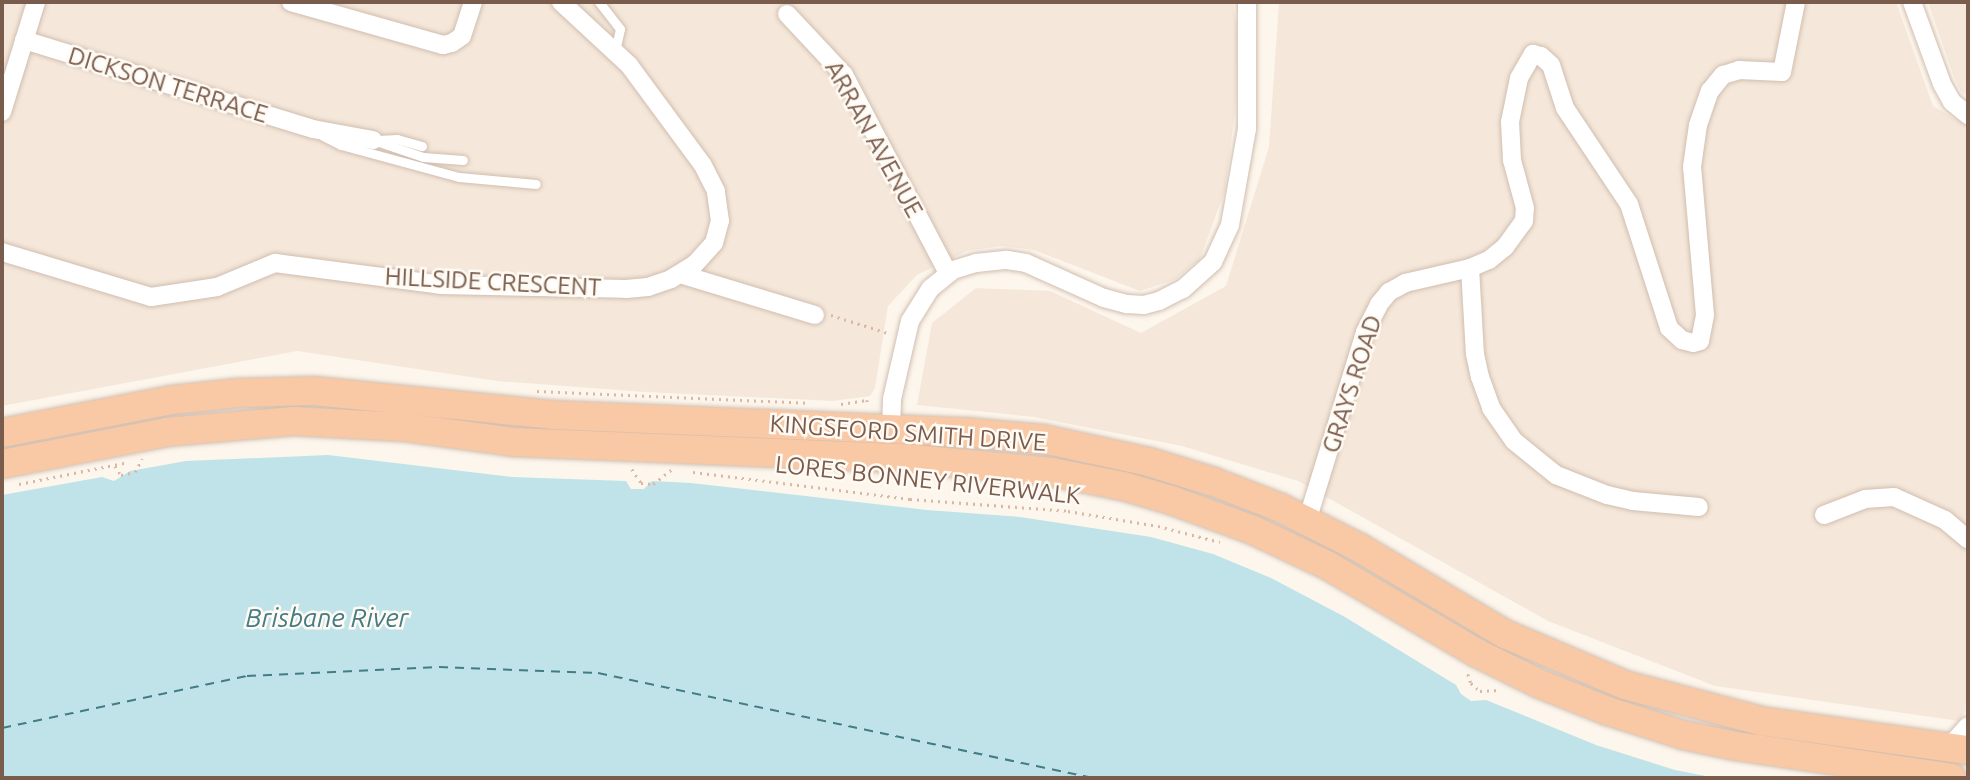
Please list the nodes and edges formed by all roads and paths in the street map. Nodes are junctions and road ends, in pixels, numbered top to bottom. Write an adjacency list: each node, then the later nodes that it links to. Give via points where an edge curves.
1 (36, 2): 10 (street)
2 (291, 2): 3 (street, via 445,45 463,34)
3 (473, 2)
4 (561, 2): 11 (street, HILLSIDE CRESCENT)
5 (599, 2): 11 (lane, via 620,29)
6 (1247, 2): 21 (street, via 1247,129 1239,184 1224,244 1200,277 1144,305 1104,298 1026,263 1007,260 968,265)
7 (1796, 2): 20 (street, GRAYS ROAD, via 1783,72 1726,72 1712,87 1701,114 1692,167 1705,321 1703,336 1696,343 1682,340 1669,328 1629,204 1569,116 1551,65 1538,54 1530,56 1519,78 1510,122 1512,160 1525,217 1494,257)
8 (1912, 2): 13 (street, via 1942,85 1952,102)
9 (788, 15): 21 (street, ARRAN AVENUE, via 844,75)
10 (24, 40): 12 (street); 14 (street, DICKSON TERRACE)
11 (615, 51): 22 (street, HILLSIDE CRESCENT, via 689,146 719,197 720,221 714,243)
12 (2, 112)
13 (1968, 115)
14 (313, 129): 15 (street, DICKSON TERRACE); 18 (lane, DICKSON TERRACE, via 341,145 459,177)
15 (373, 140): 16 (lane, DICKSON TERRACE, via 397,139); 17 (lane, DICKSON TERRACE, via 423,157)
16 (422, 146)
17 (463, 160)
18 (536, 184)
19 (2, 252): 22 (street, HILLSIDE CRESCENT, via 151,297 217,287 275,263 480,286 634,289)
20 (1470, 268): 38 (street, via 1480,377 1496,416 1519,446 1556,475 1607,495); 40 (street, GRAYS ROAD, via 1405,283 1378,304 1361,344)
21 (948, 273): 29 (street, via 926,294 910,321 892,399)
22 (680, 274): 23 (street)
23 (819, 314): 24 (path)
24 (887, 333)
25 (524, 390): 26 (path)
26 (813, 403)
27 (841, 404): 28 (path, via 867,400)
28 (869, 407)
29 (891, 429): 30 (highway, KINGSFORD SMITH DRIVE, via 553,415 314,391 172,400); 40 (highway, KINGSFORD SMITH DRIVE, via 1005,435 1118,454 1214,482)
30 (2, 433)
31 (115, 466): 31 (path, via 142,458 135,472 121,475); 37 (path)
32 (619, 468): 33 (path)
33 (632, 469): 34 (path); 35 (path, via 641,483 653,484 671,470)
34 (645, 469)
35 (658, 470)
36 (685, 471): 42 (path, LORES BONNEY RIVERWALK, via 910,499 1068,511 1158,526)
37 (7, 474): 47 (highway, KINGSFORD SMITH DRIVE, via 166,432 294,421 403,427 514,442 915,459 1052,472 1135,490 1253,530 1347,575 1477,653 1619,715 1736,746)
38 (1699, 507)
39 (1824, 515): 41 (street, via 1870,498 1894,497 1945,520)
40 (1307, 521): 46 (highway, KINGSFORD SMITH DRIVE, via 1505,634 1625,685 1761,721)
41 (1968, 539)
42 (1231, 545)
43 (1479, 677): 44 (path, via 1467,671 1480,691 1503,689)
44 (1491, 683)
45 (1968, 726): 46 (street)
46 (1958, 749)
47 (1952, 778)

